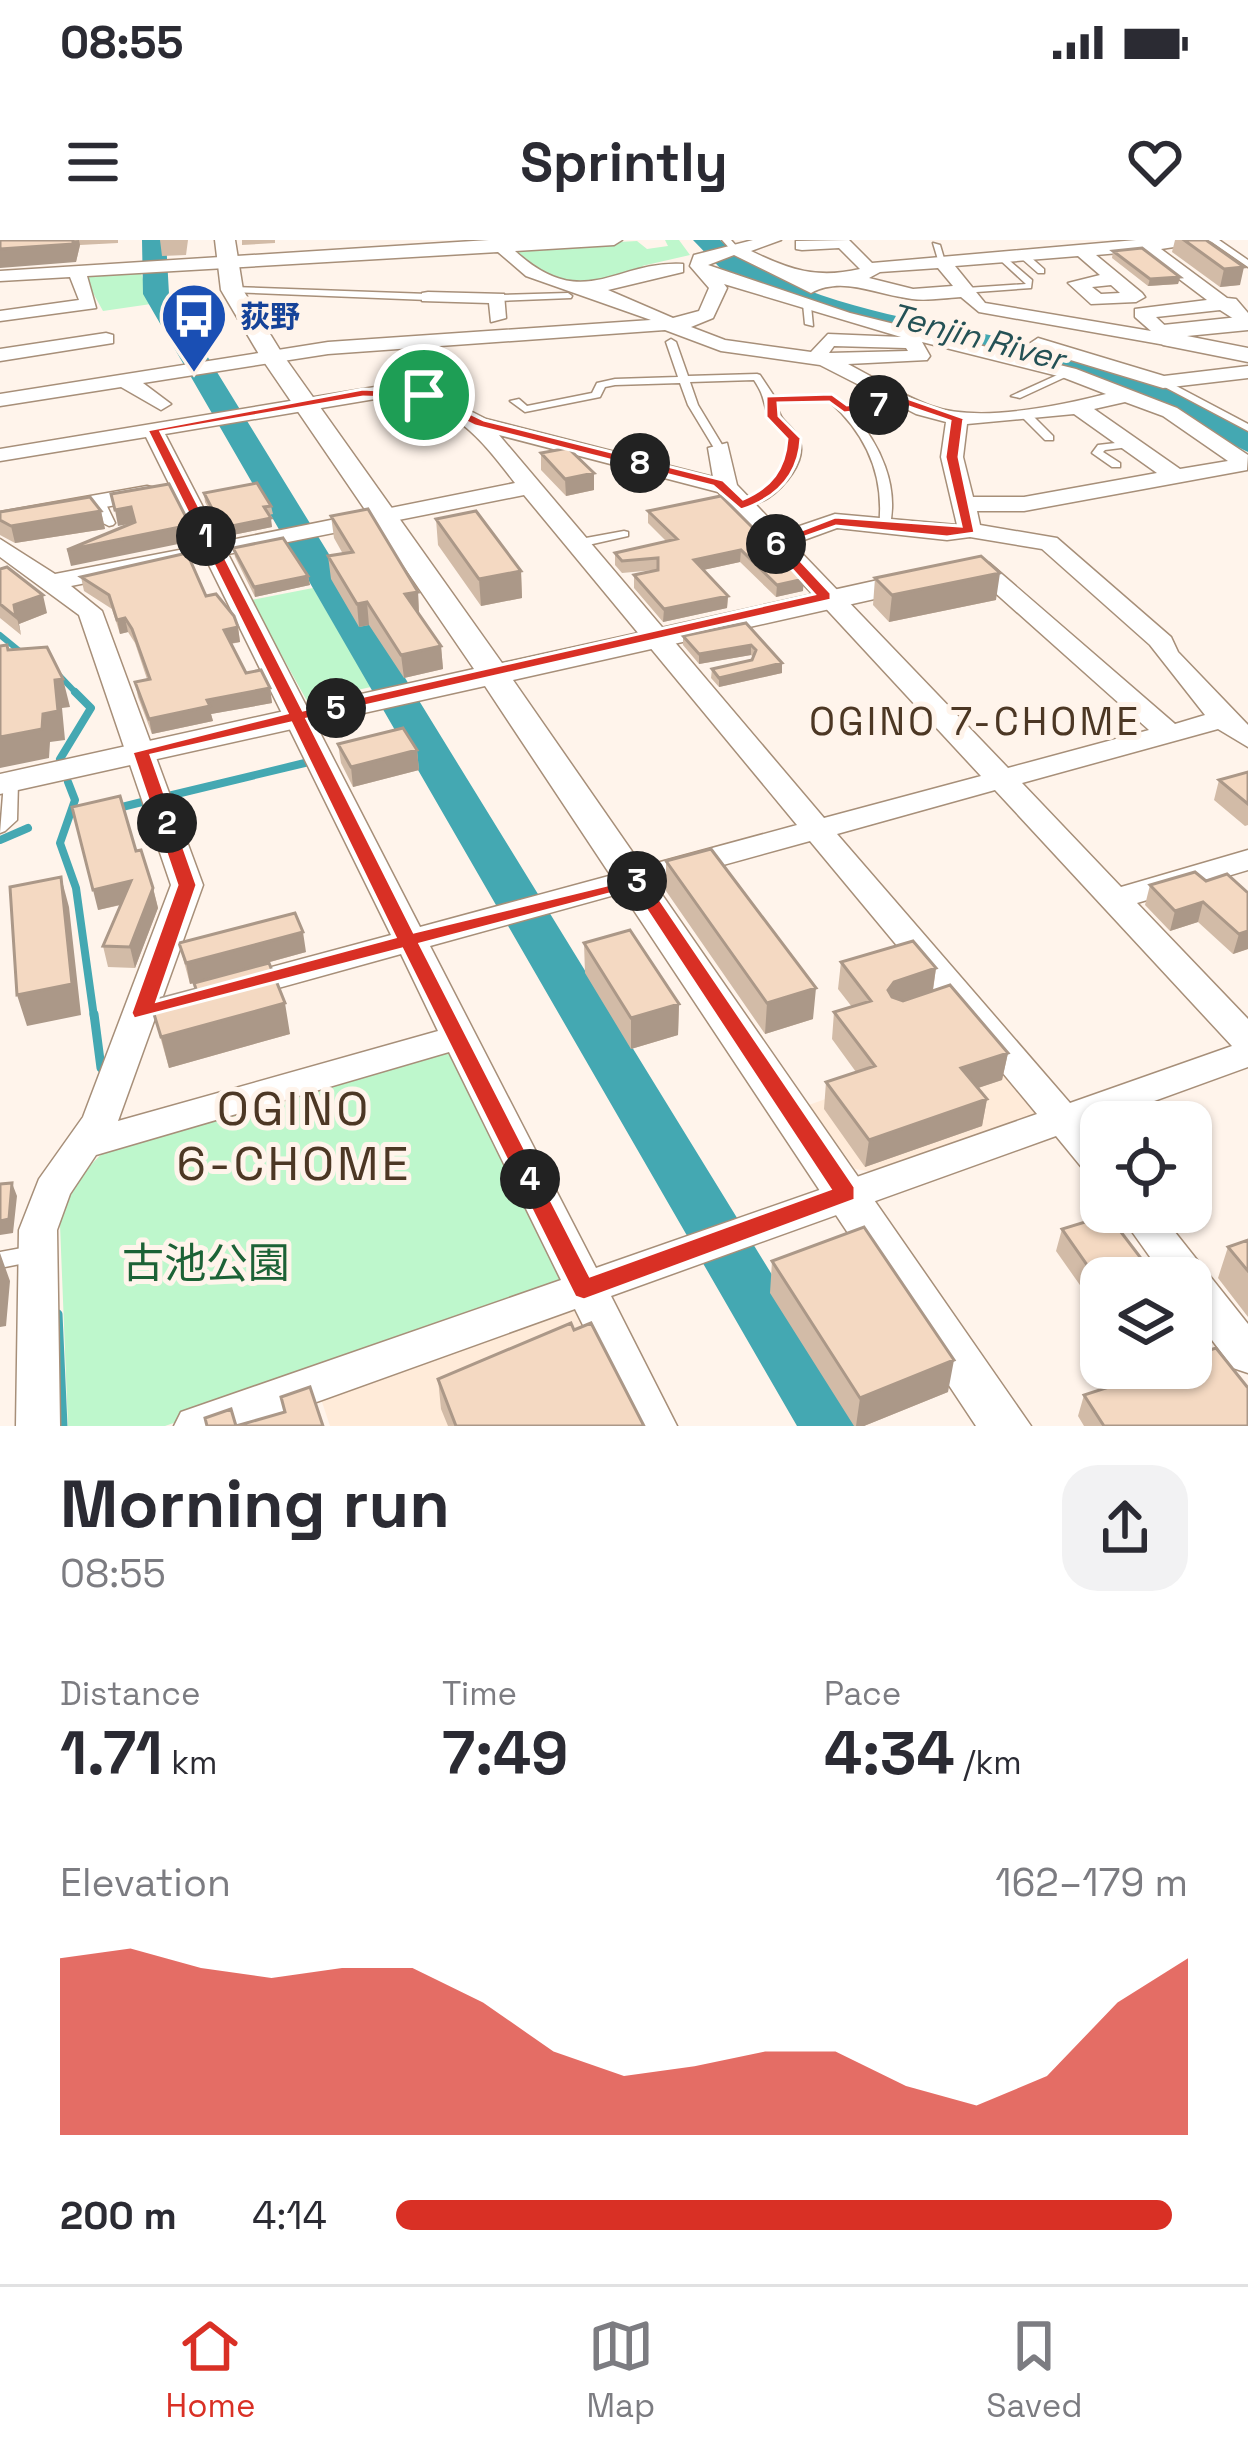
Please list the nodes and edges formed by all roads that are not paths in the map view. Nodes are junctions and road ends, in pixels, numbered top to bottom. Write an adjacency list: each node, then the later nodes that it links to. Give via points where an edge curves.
1 (614, 240): 6 (street)
2 (772, 240): 8 (street)
3 (1057, 240): 13 (lane)
4 (1212, 240): 7 (street); 17 (lane)
5 (841, 241): 9 (street); 23 (street)
6 (499, 243): 10 (street); 28 (street, via 508,259)
7 (1142, 243): 13 (street); 32 (street)
8 (731, 245): 18 (street); 22 (street)
9 (802, 245)
10 (361, 247): 11 (street)
11 (332, 248): 12 (street)
12 (225, 251): 21 (street); 26 (street)
13 (1077, 252): 15 (street); 25 (street)
14 (940, 254): 16 (street); 23 (street); 27 (street)
15 (1024, 256): 16 (street); 20 (lane)
16 (1003, 258): 27 (lane, via 1029,284)
17 (1248, 264)
18 (704, 265): 36 (street, via 718,288 706,314); 43 (street, via 808,315)
19 (677, 268): 28 (street)
20 (1041, 271)
21 (76, 272): 24 (street); 31 (street)
22 (772, 272): 23 (street, via 825,282); 46 (street, via 848,300)
23 (861, 274): 27 (street, via 914,294)
24 (0, 276)
25 (1116, 279)
26 (232, 290): 29 (lane); 41 (street)
27 (966, 291): 37 (street, via 979,307)
28 (575, 293): 33 (lane); 36 (street, via 652,313)
29 (428, 297): 33 (street)
30 (1248, 302): 32 (street)
31 (89, 304): 34 (street); 38 (street)
32 (1225, 304): 35 (street); 37 (street, via 1141,313)
33 (497, 308)
34 (0, 316)
35 (1248, 322): 37 (street)
36 (671, 334): 41 (street); 44 (lane); 51 (street, via 821,358)
37 (1167, 336): 40 (street)
38 (106, 339): 39 (street); 45 (street)
39 (0, 355)
40 (1248, 355)
41 (272, 356): 45 (street); 52 (street)
42 (1248, 372): 46 (street)
43 (1069, 374): 47 (street); 53 (lane)
44 (683, 378): 48 (lane, via 757,377); 50 (lane, via 601,385 596,394 525,409); 63 (lane)
45 (124, 379): 56 (street); 58 (street)
46 (1163, 382): 60 (lane)
47 (1127, 394): 55 (street); 66 (street, via 1170,412 1247,464)
48 (771, 399): 54 (lane, via 832,398); 69 (lane, via 772,417 794,438 793,465 765,495)
49 (0, 400): 58 (street)
50 (515, 401)
51 (907, 402): 54 (lane); 57 (street)
52 (306, 403): 56 (street); 59 (street, via 393,390 424,395); 71 (street)
53 (1021, 405): 55 (street); 57 (street); 61 (lane)
54 (844, 409): 73 (lane, via 868,436 884,474)
55 (1080, 409): 62 (street)
56 (155, 411): 58 (street); 67 (street)
57 (957, 418): 70 (street, via 952,457)
58 (47, 420): 64 (street)
59 (479, 423): 68 (street); 69 (street)
60 (1248, 428)
61 (1048, 438)
62 (1133, 444): 65 (lane, via 1097,453); 66 (street)
63 (719, 448): 69 (street)
64 (0, 455)
65 (1116, 465)
66 (1175, 476): 70 (street, via 1024,504)
67 (183, 487): 72 (street, via 104,512 55,500); 79 (street)
68 (529, 487): 71 (street); 77 (street)
69 (734, 496): 76 (street)
70 (966, 504): 74 (street)
71 (382, 517): 79 (street); 84 (street)
72 (0, 519)
73 (885, 527): 74 (street); 76 (street, via 835,521)
74 (970, 530): 86 (street, via 1049,542 1162,642)
75 (624, 534): 77 (lane)
76 (775, 543): 82 (street)
77 (575, 544): 83 (street, via 620,582)
78 (0, 546): 81 (street)
79 (213, 549): 81 (street); 85 (street)
80 (981, 568): 82 (street); 87 (street)
81 (49, 583): 89 (street, via 90,611)
82 (825, 597): 83 (street); 90 (street)
83 (653, 636): 84 (street); 93 (street, via 697,673)
84 (494, 673): 85 (street); 95 (street)
85 (297, 716): 89 (street); 97 (street)
86 (1222, 719): 87 (street); 88 (street)
87 (1170, 734): 90 (street)
88 (1248, 739)
89 (141, 752): 91 (street); 98 (street, via 186,896)
90 (999, 778): 93 (street); 96 (street)
91 (5, 783): 92 (lane, via 10,820)
92 (0, 828)
93 (817, 829): 95 (street); 102 (street, via 950,999)
94 (1248, 860): 96 (street)
95 (637, 880): 97 (street); 105 (street)
96 (1112, 900): 100 (street)
97 (408, 941): 98 (street); 99 (street)
98 (142, 1013): 104 (street)
99 (459, 1036): 104 (street); 110 (street)
100 (1248, 1041)
101 (1248, 1054): 102 (street)
102 (1065, 1119): 103 (street); 105 (street)
103 (1080, 1139)
104 (88, 1144): 107 (street, via 44,1204)
105 (846, 1193): 110 (street); 116 (street)
106 (1153, 1233): 108 (street)
107 (38, 1252): 109 (lane); 113 (street)
108 (1172, 1257)
109 (0, 1260)
110 (584, 1289): 114 (street); 115 (street)
111 (1212, 1308): 112 (street)
112 (1248, 1354)
113 (38, 1426)
114 (196, 1426)
115 (655, 1426)
116 (1005, 1426)

